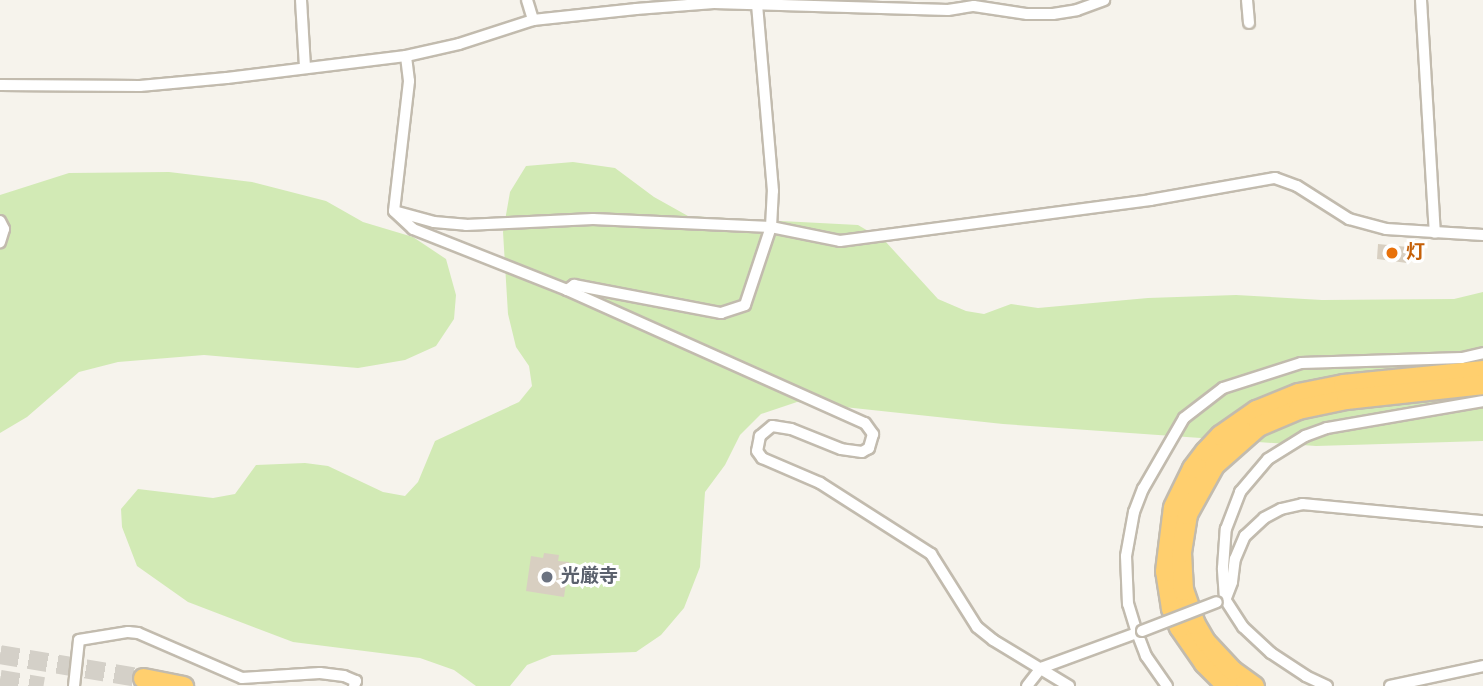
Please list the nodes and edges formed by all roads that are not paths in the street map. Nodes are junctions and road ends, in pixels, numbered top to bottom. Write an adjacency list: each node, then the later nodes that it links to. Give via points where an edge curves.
1 (301, 0): 12 (street)
2 (527, 0): 9 (street)
3 (1247, 0): 10 (street)
4 (1421, 0): 17 (street)
5 (1097, 1): 7 (street, via 1053,14 1027,14)
6 (792, 2): 7 (street, via 948,10); 8 (street)
7 (974, 3)
8 (757, 4): 9 (street, via 675,6); 16 (street, via 773,191)
9 (533, 20): 11 (street)
10 (1249, 23)
11 (406, 56): 12 (street); 14 (street, via 409,81)
12 (305, 67): 13 (street, via 141,86)
13 (0, 85)
14 (394, 211): 16 (street, via 466,225 593,219); 20 (street, via 414,229)
15 (0, 221): 19 (street, via 4,229)
16 (771, 227): 17 (street, via 840,241 1150,200 1275,178 1297,186 1349,219 1386,229); 20 (street, via 750,296 735,310 721,313 678,307 574,285)
17 (1435, 233): 18 (street)
18 (1483, 235)
19 (0, 242)
20 (567, 290): 29 (street, via 865,423 873,434 869,448 862,453 772,426 760,436 757,451 762,458 820,483 931,554 977,627)
21 (1483, 353): 27 (street, via 1462,358 1301,363 1249,377 1203,401 1169,439 1134,512 1126,579 1128,604)
22 (1483, 370): 37 (highway, via 1298,393 1246,416 1205,451 1173,508 1165,571 1179,627)
23 (1483, 384): 38 (highway, via 1298,409 1258,426 1214,465 1187,514 1181,552 1183,590 1205,641)
24 (1483, 401): 26 (street, via 1327,428 1268,459 1232,509 1223,550)
25 (1483, 521): 26 (street, via 1302,504 1281,509 1245,536 1232,582)
26 (1221, 600): 27 (street, bridge); 39 (street, via 1272,653)
27 (1139, 632): 29 (street); 36 (street, via 1146,656)
28 (1483, 666): 40 (street)
29 (1041, 668): 34 (street); 35 (street)
30 (143, 678): 32 (highway)
31 (74, 686): 33 (street, via 79,640 128,632 242,678 320,673 344,676 356,681)
32 (183, 686)
33 (354, 686)
34 (1027, 686)
35 (1069, 686)
36 (1167, 686)
37 (1227, 686)
38 (1254, 686)
39 (1327, 686)
40 (1390, 686)

